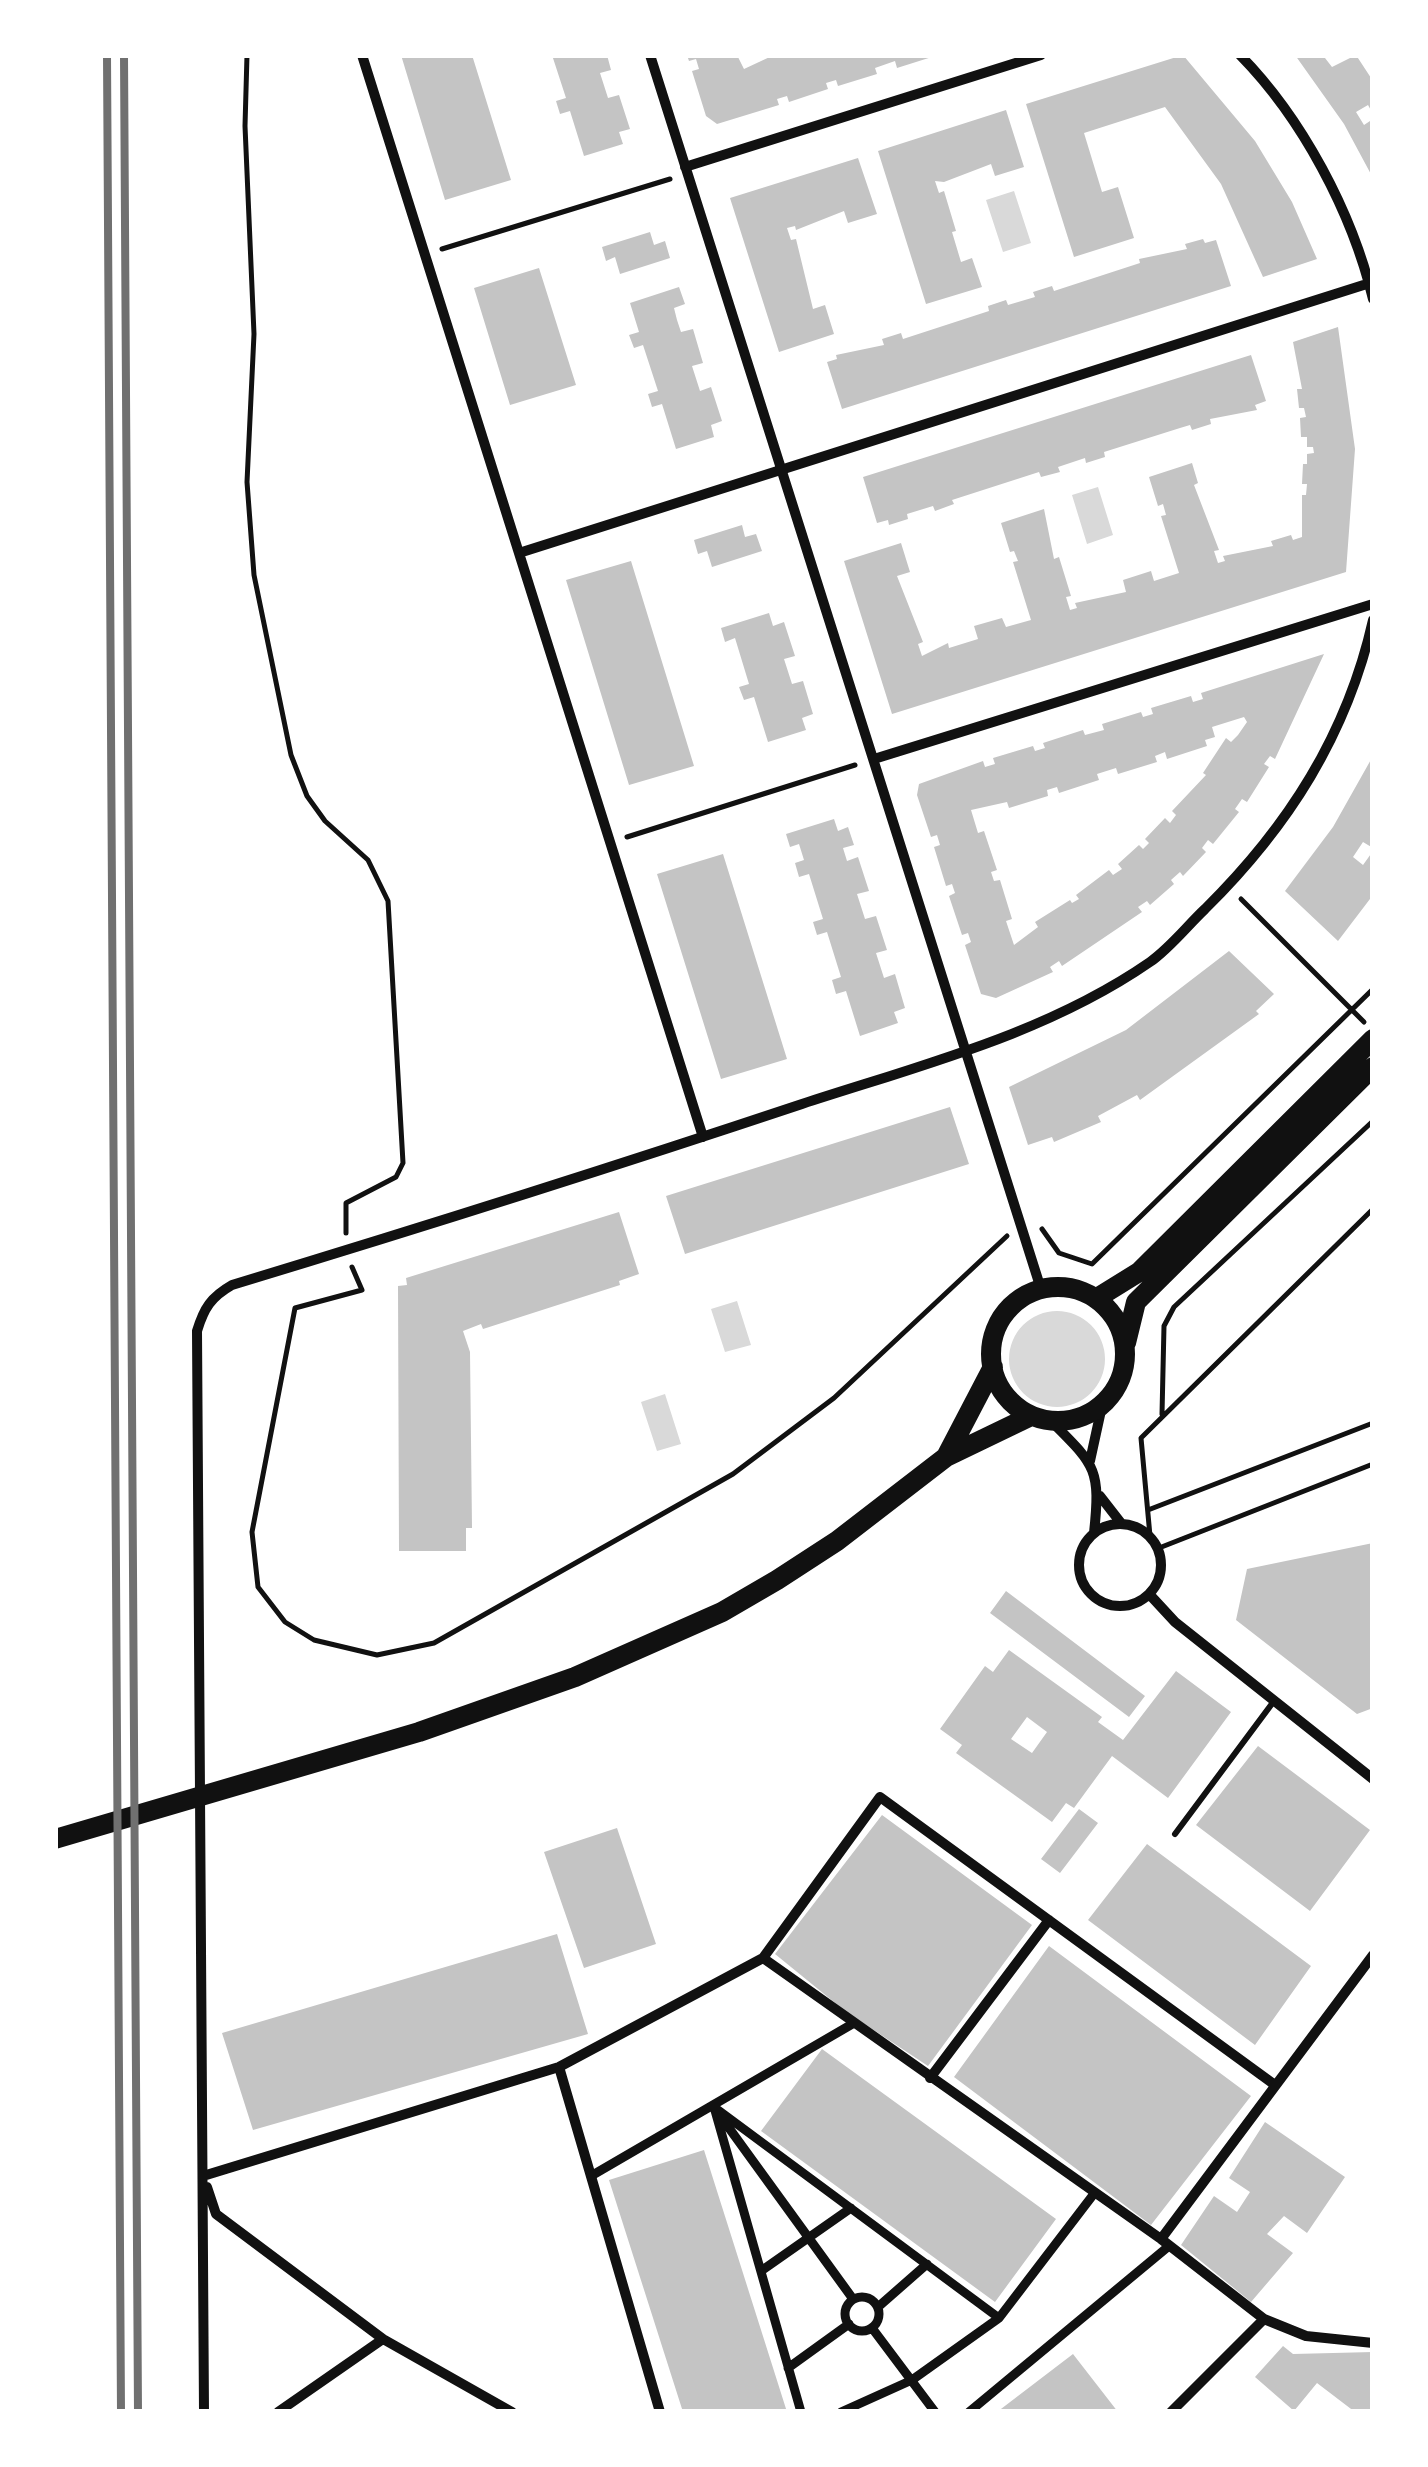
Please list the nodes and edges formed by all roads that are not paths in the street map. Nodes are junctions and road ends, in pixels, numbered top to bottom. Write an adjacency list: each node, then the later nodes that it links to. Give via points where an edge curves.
1 (362, 55): 9 (street)
2 (650, 55): 5 (street)
3 (1041, 55): 5 (street)
4 (1240, 55): 6 (street, via 1302,138 1341,208)
5 (686, 170): 8 (street)
6 (1371, 283): 7 (street); 8 (street)
7 (1373, 299)
8 (780, 470): 9 (street); 12 (street)
9 (519, 553): 16 (street)
10 (1373, 604): 12 (street)
11 (1373, 620): 14 (street, via 1330,750 1285,820 1228,886 1154,960 1064,1015)
12 (874, 759): 14 (street)
13 (1373, 1038): 18 (main road, via 1139,1272)
14 (964, 1051): 16 (street); 17 (street)
15 (1373, 1067): 19 (main road, via 1136,1302)
16 (703, 1138): 41 (street, via 214,1295 197,1332)
17 (1041, 1289): 18 (main road, via 1064,1287); 20 (main road, via 1004,1314 993,1334)
18 (1097, 1298): 19 (main road, via 1111,1310)
19 (1126, 1344): 21 (main road, via 1121,1378)
20 (993, 1367): 22 (main road, via 1002,1394); 23 (main road)
21 (1102, 1406): 22 (main road, via 1082,1418); 24 (street)
22 (1040, 1419): 23 (main road); 24 (street)
23 (946, 1457): 32 (main road, via 837,1542 722,1612 575,1677 419,1732)
24 (1090, 1461): 25 (street)
25 (1100, 1496): 26 (street); 27 (street)
26 (1121, 1523): 27 (street); 28 (street, via 1150,1536 1159,1548 1162,1566)
27 (1094, 1533): 28 (street, via 1078,1564 1090,1594 1120,1607)
28 (1150, 1595): 29 (street)
29 (1274, 1702): 30 (street); 31 (lane)
30 (1373, 1779)
31 (1174, 1834)
32 (55, 1839)
33 (1049, 1920): 35 (street, via 880,1797); 38 (street); 39 (street)
34 (1373, 1955): 39 (street)
35 (763, 1958): 36 (street); 37 (street)
36 (854, 2023): 38 (street); 40 (street)
37 (559, 2068): 41 (street); 42 (street)
38 (930, 2078): 43 (street)
39 (1276, 2085): 46 (street)
40 (714, 2107): 42 (street); 44 (street); 45 (street); 48 (street)
41 (203, 2176): 55 (street, via 216,2214); 59 (street)
42 (592, 2176): 62 (street)
43 (1093, 2196): 46 (street); 51 (street)
44 (851, 2208): 45 (street); 47 (street)
45 (810, 2239): 48 (street); 49 (street)
46 (1165, 2242): 52 (street); 66 (street)
47 (927, 2264): 50 (street); 51 (street)
48 (760, 2270): 57 (street)
49 (853, 2300): 50 (street, via 867,2297); 53 (street, via 846,2308)
50 (878, 2307): 54 (street)
51 (999, 2318): 58 (street)
52 (1264, 2320): 56 (street, via 1306,2336); 67 (street)
53 (849, 2324): 54 (street); 57 (street)
54 (872, 2328): 58 (street)
55 (382, 2338): 60 (street); 61 (street)
56 (1373, 2343)
57 (788, 2368): 63 (street)
58 (912, 2380): 64 (street); 65 (street)
59 (204, 2412)
60 (278, 2412)
61 (512, 2412)
62 (660, 2412)
63 (801, 2412)
64 (841, 2412)
65 (935, 2412)
66 (969, 2412)
67 (1171, 2412)

